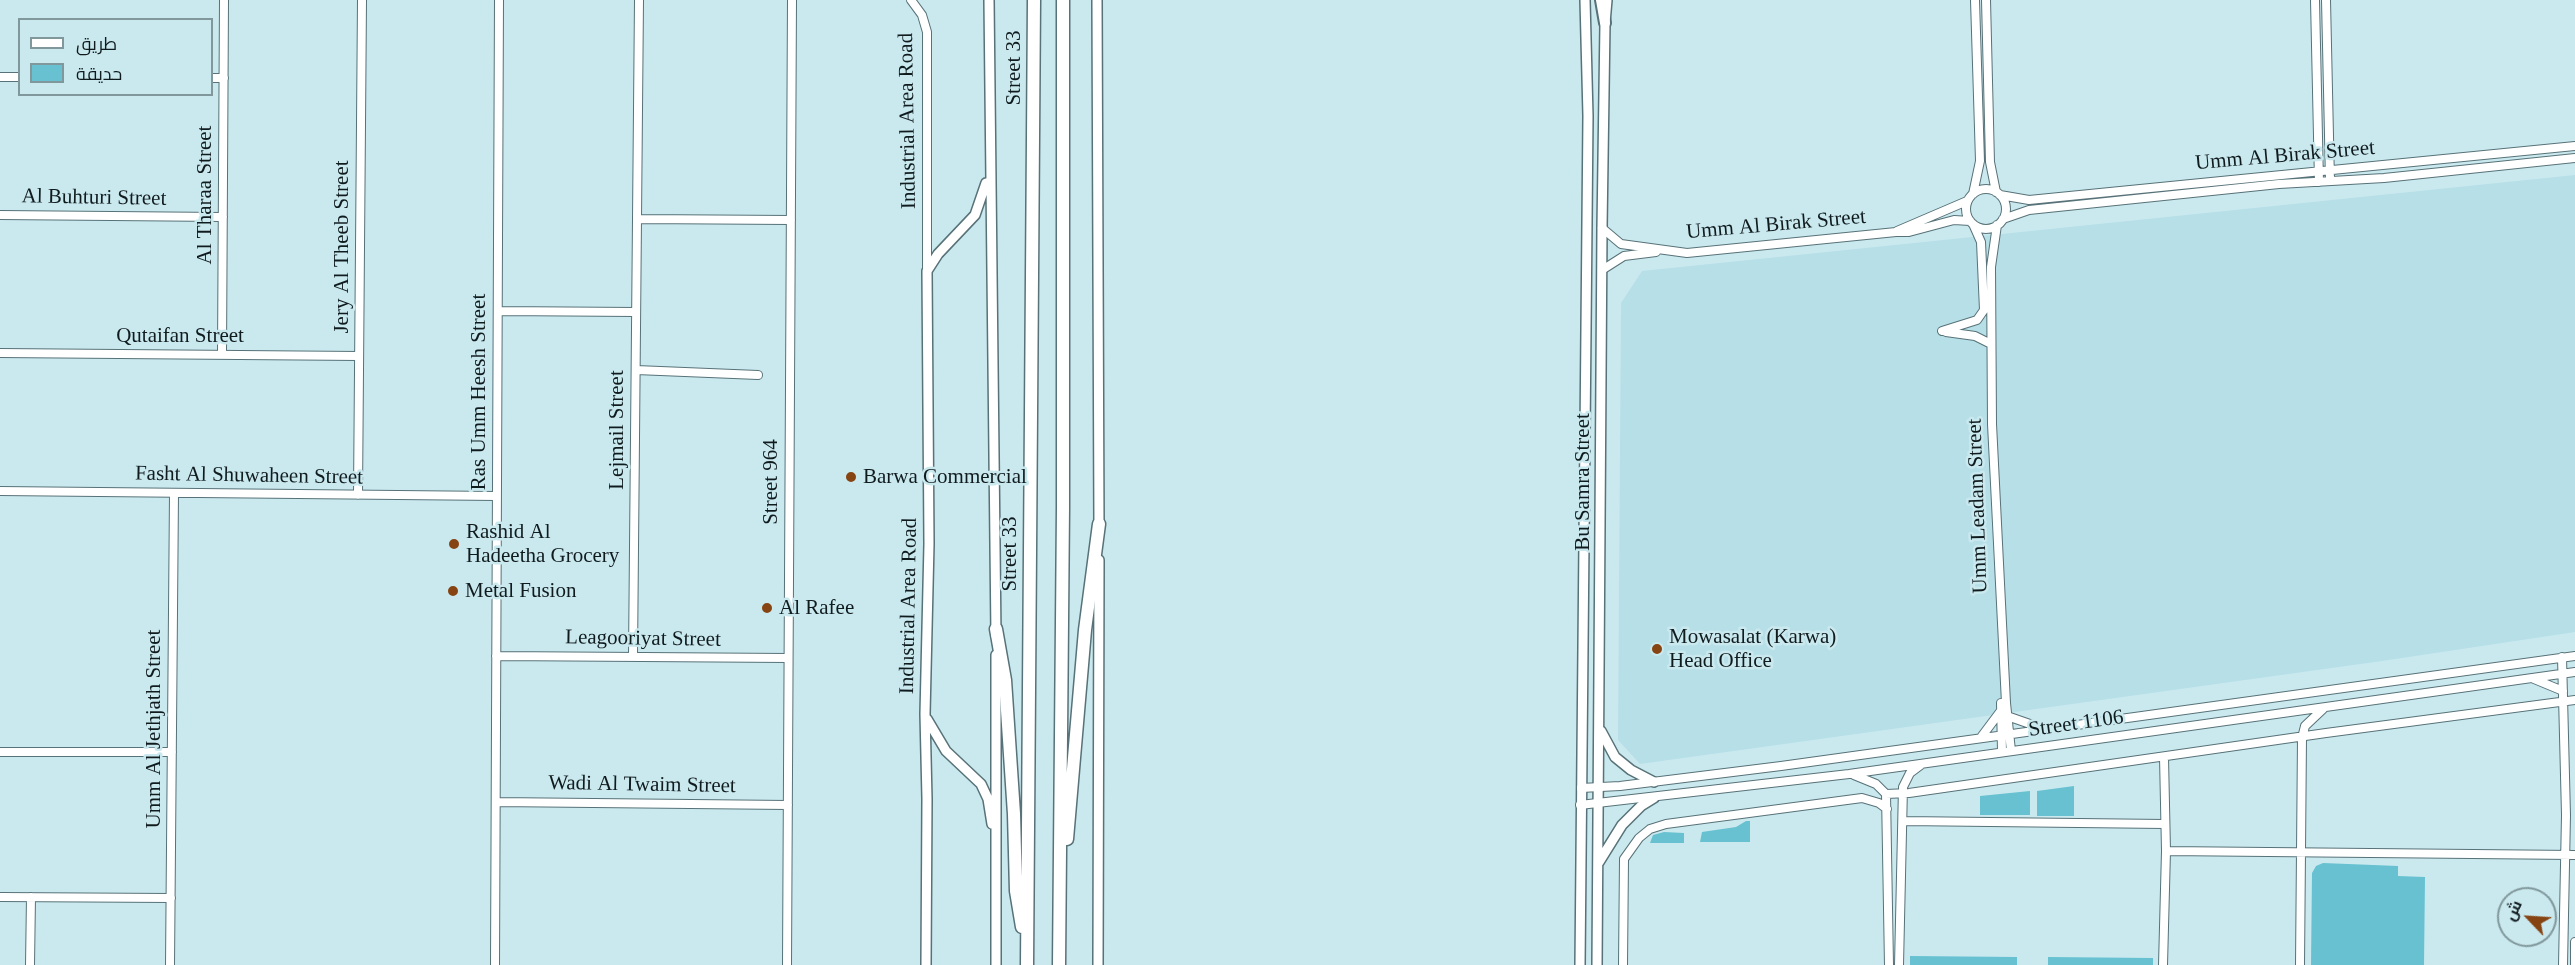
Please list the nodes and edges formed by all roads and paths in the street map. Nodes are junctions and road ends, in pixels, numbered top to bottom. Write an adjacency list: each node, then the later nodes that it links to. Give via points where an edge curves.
1 (224, 0): 24 (street, Al Tharaa Street)
2 (362, 0): 53 (street, Jery Al Theeb Street)
3 (499, 0): 48 (street, Ras Umm Heesh Street)
4 (639, 0): 39 (street, Lejmail Street)
5 (792, 0): 40 (street, Street 964)
6 (911, 0): 47 (street, Industrial Area Road, via 922,15 927,32)
7 (989, 0): 29 (street)
8 (1034, 0): 113 (highway, Street 33)
9 (1063, 0): 108 (highway)
10 (1097, 0): 60 (street)
11 (1585, 0): 90 (street, Bu Samra Street, via 1588,116)
12 (1601, 0): 20 (main road)
13 (1607, 0): 20 (street, Bu Samra Street)
14 (1975, 0): 19 (street)
15 (1986, 0): 18 (street)
16 (2315, 0): 27 (street)
17 (2326, 0): 28 (street)
18 (1987, 20): 19 (street); 34 (street, via 1990,162)
19 (1975, 21): 35 (street, via 1980,161)
20 (1605, 23): 43 (street, Bu Samra Street)
21 (0, 77): 22 (street)
22 (18, 77)
23 (213, 78): 24 (street)
24 (224, 78): 38 (street, Al Tharaa Street)
25 (2575, 146): 28 (street, Umm Al Birak Street)
26 (2575, 158): 32 (street, Umm Al Birak Street)
27 (2320, 170): 28 (street, Umm Al Birak Street); 30 (street, Umm Al Birak Street); 31 (street)
28 (2332, 170): 32 (street)
29 (989, 172): 47 (street, via 975,215); 61 (street)
30 (2278, 174): 33 (street); 34 (street, Umm Al Birak Street, via 2029,200)
31 (2319, 182): 32 (street, Umm Al Birak Street); 33 (street, Umm Al Birak Street)
32 (2330, 182)
33 (2279, 184): 41 (street, Umm Al Birak Street, via 2029,210)
34 (1998, 193): 35 (street, via 1984,189); 41 (street, via 2006,211)
35 (1973, 194): 36 (street)
36 (1967, 201): 42 (street, via 1966,213); 44 (street, Umm Al Birak Street)
37 (0, 215): 38 (street, Al Buhturi Street)
38 (223, 217): 52 (street, Al Tharaa Street)
39 (637, 219): 40 (street); 49 (street, Lejmail Street)
40 (791, 220): 66 (street, Street 964)
41 (2000, 222): 42 (street, via 1982,229); 50 (street, Umm Leadam Street, via 1991,267)
42 (1971, 223): 44 (street, Umm Al Birak Street, via 1954,220); 50 (street, via 1982,242 1984,310 1977,320 1942,331 1975,336)
43 (1602, 228): 45 (street, Umm Al Birak Street, via 1621,244); 46 (street, Bu Samra Street)
44 (1896, 232): 45 (street, Umm Al Birak Street, via 1687,253)
45 (1660, 251): 46 (street, Umm Al Birak Street, via 1624,256)
46 (1602, 270): 76 (street, Bu Samra Street)
47 (927, 271): 75 (street, Industrial Area Road)
48 (498, 311): 49 (street); 59 (street, Ras Umm Heesh Street)
49 (636, 312): 54 (street, Lejmail Street)
50 (1991, 344): 74 (street, Umm Leadam Street)
51 (0, 353): 52 (street, Qutaifan Street)
52 (222, 355): 53 (street, Qutaifan Street)
53 (359, 356): 58 (street, Jery Al Theeb Street)
54 (636, 370): 55 (street); 64 (street, Lejmail Street)
55 (758, 375)
56 (0, 491): 57 (street, Fasht Al Shuwaheen Street)
57 (174, 493): 58 (street, Fasht Al Shuwaheen Street); 84 (street, Umm Al Jethjath Street)
58 (358, 495): 59 (street, Fasht Al Shuwaheen Street)
59 (497, 496): 62 (street, Ras Umm Heesh Street)
60 (1099, 524): 108 (highway); 122 (street)
61 (996, 629): 104 (street); 113 (highway, via 1005,680 1016,891)
62 (496, 656): 64 (street, Leagooriyat Street); 95 (street, Ras Umm Heesh Street)
63 (2575, 656): 65 (street, Street 1106)
64 (633, 657): 66 (street, Leagooriyat Street)
65 (2562, 657): 68 (street); 77 (street, Street 1106)
66 (788, 658): 97 (street, Street 964)
67 (2575, 672): 68 (street, Street 1106)
68 (2563, 673): 69 (street, Street 1106); 70 (street)
69 (2528, 678): 70 (street); 73 (street, Street 1106)
70 (2563, 692): 72 (street)
71 (2575, 700): 72 (street)
72 (2563, 702): 81 (street); 105 (street)
73 (2327, 706): 81 (street, via 2310,719); 82 (street, Street 1106)
74 (2004, 713): 77 (street, via 2030,724); 78 (street, Umm Leadam Street); 79 (street, Umm Leadam Street); 80 (street)
75 (925, 714): 104 (street, via 946,751 981,784 988,799); 118 (street, Industrial Area Road)
76 (1599, 723): 89 (street, via 1615,757); 91 (street, Bu Samra Street)
77 (2032, 730): 78 (street, Street 1106)
78 (2009, 732): 79 (street, Street 1106); 82 (street, Umm Leadam Street)
79 (2000, 734): 80 (street, Street 1106); 85 (street, Umm Leadam Street)
80 (1980, 737): 89 (street, Street 1106)
81 (2302, 738): 86 (street); 103 (street)
82 (2011, 751): 85 (street, Street 1106)
83 (0, 752): 84 (street)
84 (172, 752): 111 (street, Umm Al Jethjath Street)
85 (2002, 752): 87 (street, Street 1106)
86 (2164, 757): 93 (street); 101 (street)
87 (1922, 764): 88 (street, Street 1106); 93 (street, via 1907,777)
88 (1850, 774): 92 (street, via 1876,783); 94 (street, Street 1106)
89 (1654, 782): 91 (street, Street 1106)
90 (1581, 788): 91 (street, Street 1106); 98 (street, Bu Samra Street)
91 (1598, 788): 96 (street, Bu Samra Street)
92 (1886, 794): 93 (street); 99 (street)
93 (1903, 794): 100 (street)
94 (1654, 798): 96 (street, Street 1106); 107 (street, via 1622,825)
95 (496, 802): 97 (street, Wadi Al Twaim Street); 116 (street, Ras Umm Heesh Street)
96 (1598, 804): 98 (street, Street 1106); 107 (street, Bu Samra Street)
97 (788, 805): 117 (street, Street 964)
98 (1580, 805): 123 (street, Bu Samra Street)
99 (1887, 809): 125 (street, via 1862,798 1650,829 1624,859); 126 (street)
100 (1904, 821): 101 (street); 127 (street)
101 (2165, 824): 102 (street)
102 (2166, 851): 103 (street); 128 (street)
103 (2301, 853): 105 (street); 129 (street)
104 (997, 855): 119 (street)
105 (2565, 855): 106 (street); 130 (street)
106 (2575, 855)
107 (1598, 864): 124 (street, Bu Samra Street)
108 (1060, 891): 121 (highway)
109 (0, 897): 110 (street)
110 (31, 897): 111 (street); 114 (street)
111 (171, 898): 115 (street, Umm Al Jethjath Street)
112 (2575, 942): 131 (street)
113 (1027, 946): 120 (highway, Street 33)
114 (30, 965)
115 (170, 965)
116 (495, 965)
117 (787, 965)
118 (926, 965)
119 (996, 965)
120 (1026, 965)
121 (1059, 965)
122 (1098, 965)
123 (1580, 965)
124 (1597, 965)
125 (1623, 965)
126 (1889, 965)
127 (1899, 965)
128 (2163, 965)
129 (2300, 965)
130 (2564, 965)
131 (2575, 965)

